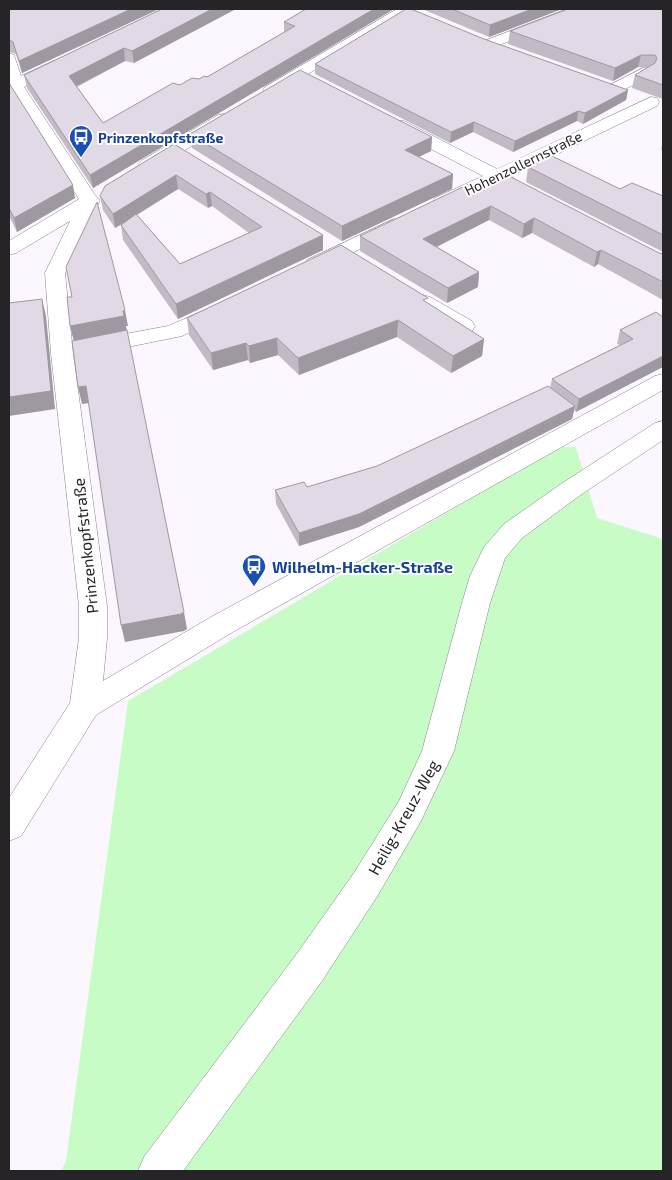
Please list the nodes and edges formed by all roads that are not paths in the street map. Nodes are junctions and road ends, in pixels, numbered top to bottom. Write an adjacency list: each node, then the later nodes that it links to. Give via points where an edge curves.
1 (406, 9): 3 (street); 10 (street)
2 (579, 9): 5 (street)
3 (423, 16)
4 (473, 37): 5 (street)
5 (490, 44): 6 (street)
6 (507, 51)
7 (76, 56): 13 (street)
8 (9, 58): 13 (street)
9 (645, 72): 14 (street)
10 (299, 74): 12 (street); 15 (street)
11 (597, 82): 14 (street)
12 (316, 83)
13 (15, 85): 24 (street)
14 (614, 89): 16 (street)
15 (257, 99)
16 (657, 104): 22 (street, Hohenzollernstraße)
17 (241, 109): 19 (street)
18 (385, 118): 22 (street)
19 (174, 148): 20 (street); 21 (street)
20 (191, 159)
21 (136, 172)
22 (497, 176): 23 (street); 27 (street, Hohenzollernstraße, via 419,213)
23 (523, 189)
24 (97, 196): 26 (street); 32 (street, Prinzenkopfstraße, via 55,273)
25 (325, 241): 27 (street)
26 (9, 249)
27 (350, 256): 28 (street, Hohenzollernstraße)
28 (298, 272)
29 (407, 291): 31 (street)
30 (236, 302): 32 (street, via 174,331)
31 (464, 326)
32 (62, 353): 35 (street, Prinzenkopfstraße, via 93,606 93,638)
33 (663, 380): 35 (street, via 220,626)
34 (663, 429): 37 (street, Heilig-Kreuz-Weg, via 570,490 513,532 493,554 476,603 438,751 410,811 309,968)
35 (85, 706): 36 (street)
36 (9, 826)
37 (158, 1171)

